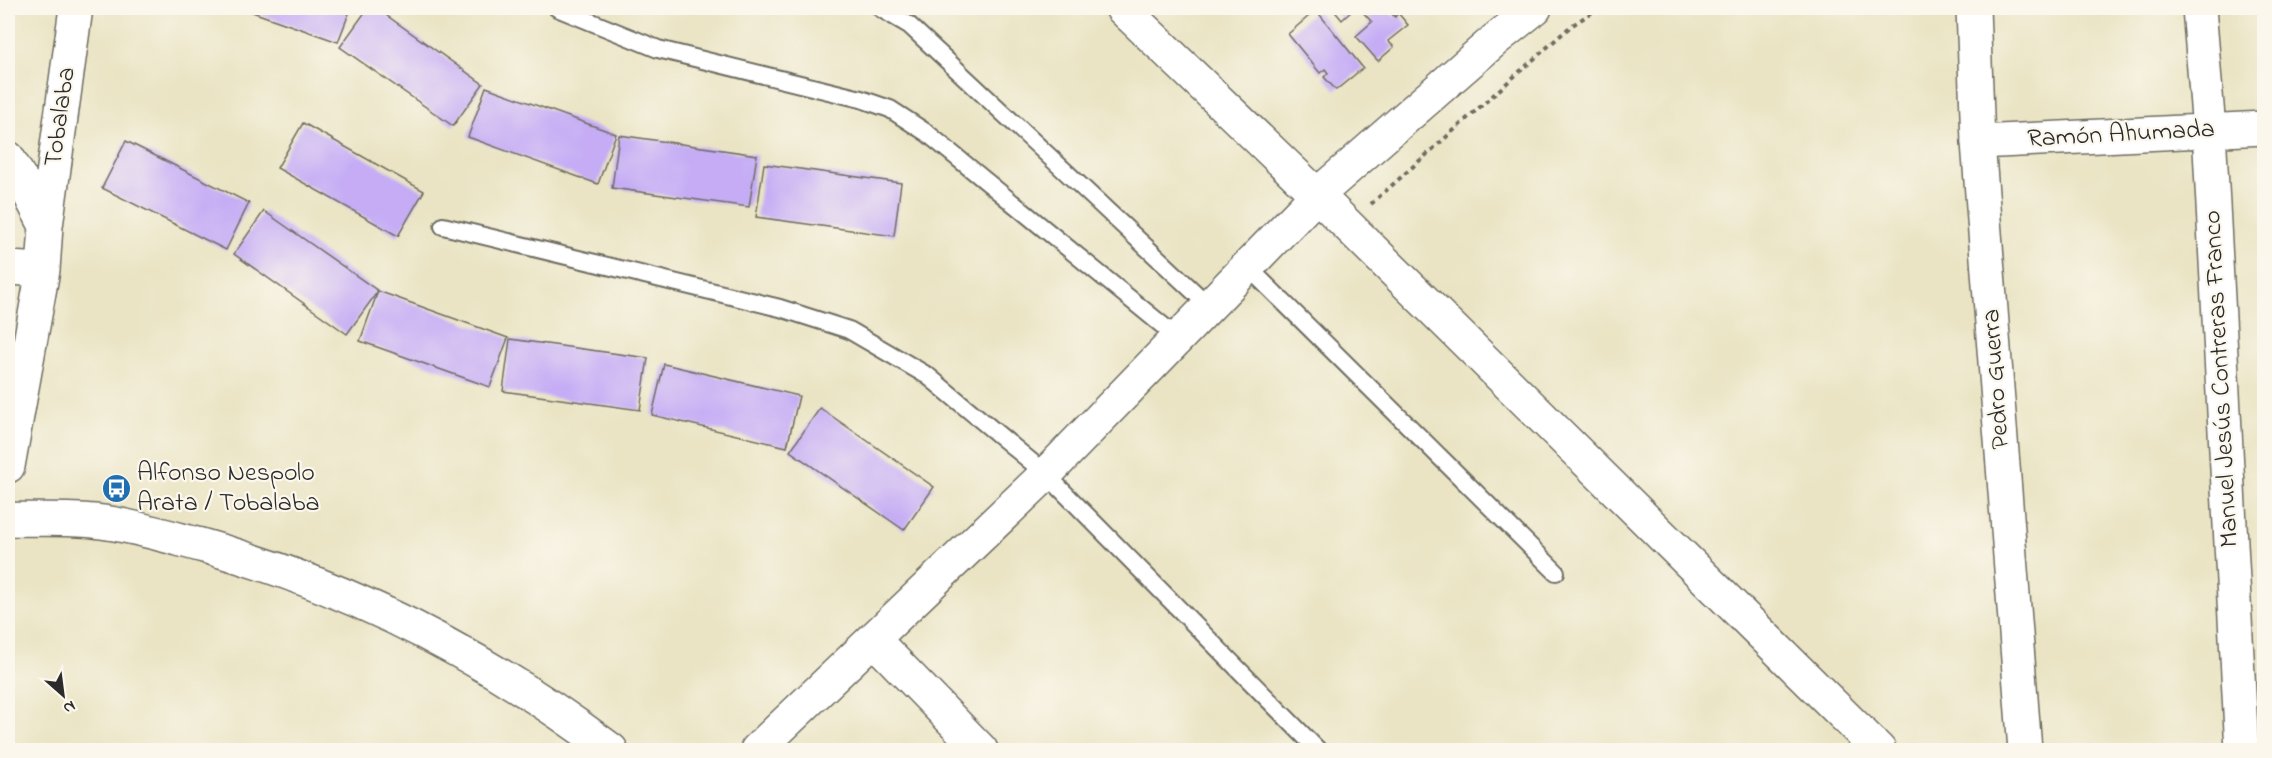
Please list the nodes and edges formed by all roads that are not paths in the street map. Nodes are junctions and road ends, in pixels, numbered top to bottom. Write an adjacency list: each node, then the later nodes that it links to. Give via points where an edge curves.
1 (76, 8): 13 (street, Tobalaba)
2 (557, 8): 19 (lane, via 658,50 861,99 890,110 927,133)
3 (880, 8): 18 (lane, via 909,25)
4 (1122, 8): 12 (street)
5 (1535, 8): 12 (street)
6 (1973, 8): 10 (street, Pedro Guerra)
7 (2199, 8): 9 (street, Manuel Jesús Contreras Franco)
8 (2265, 128): 9 (street, Ramón Ahumada)
9 (2209, 130): 10 (street, Ramón Ahumada); 31 (street, Manuel Jesús Contreras Franco)
10 (1978, 142): 30 (street, Pedro Guerra)
11 (8, 158): 13 (street, Tobalaba)
12 (1317, 195): 15 (street); 29 (street)
13 (46, 226): 17 (street, Tobalaba)
14 (443, 226): 21 (lane, via 780,309 849,330 928,376)
15 (1247, 266): 18 (street); 23 (lane)
16 (8, 268): 17 (street)
17 (43, 270): 20 (street, Tobalaba)
18 (1209, 306): 19 (street)
19 (1178, 338): 21 (street)
20 (8, 466)
21 (1046, 474): 24 (street); 28 (lane)
22 (8, 519): 25 (street, via 94,521 166,536 307,579 469,656 532,694)
23 (1556, 572)
24 (873, 639): 26 (street); 27 (street)
25 (611, 750)
26 (758, 750)
27 (981, 750)
28 (1318, 750)
29 (1879, 750)
30 (2025, 750)
31 (2242, 750)

